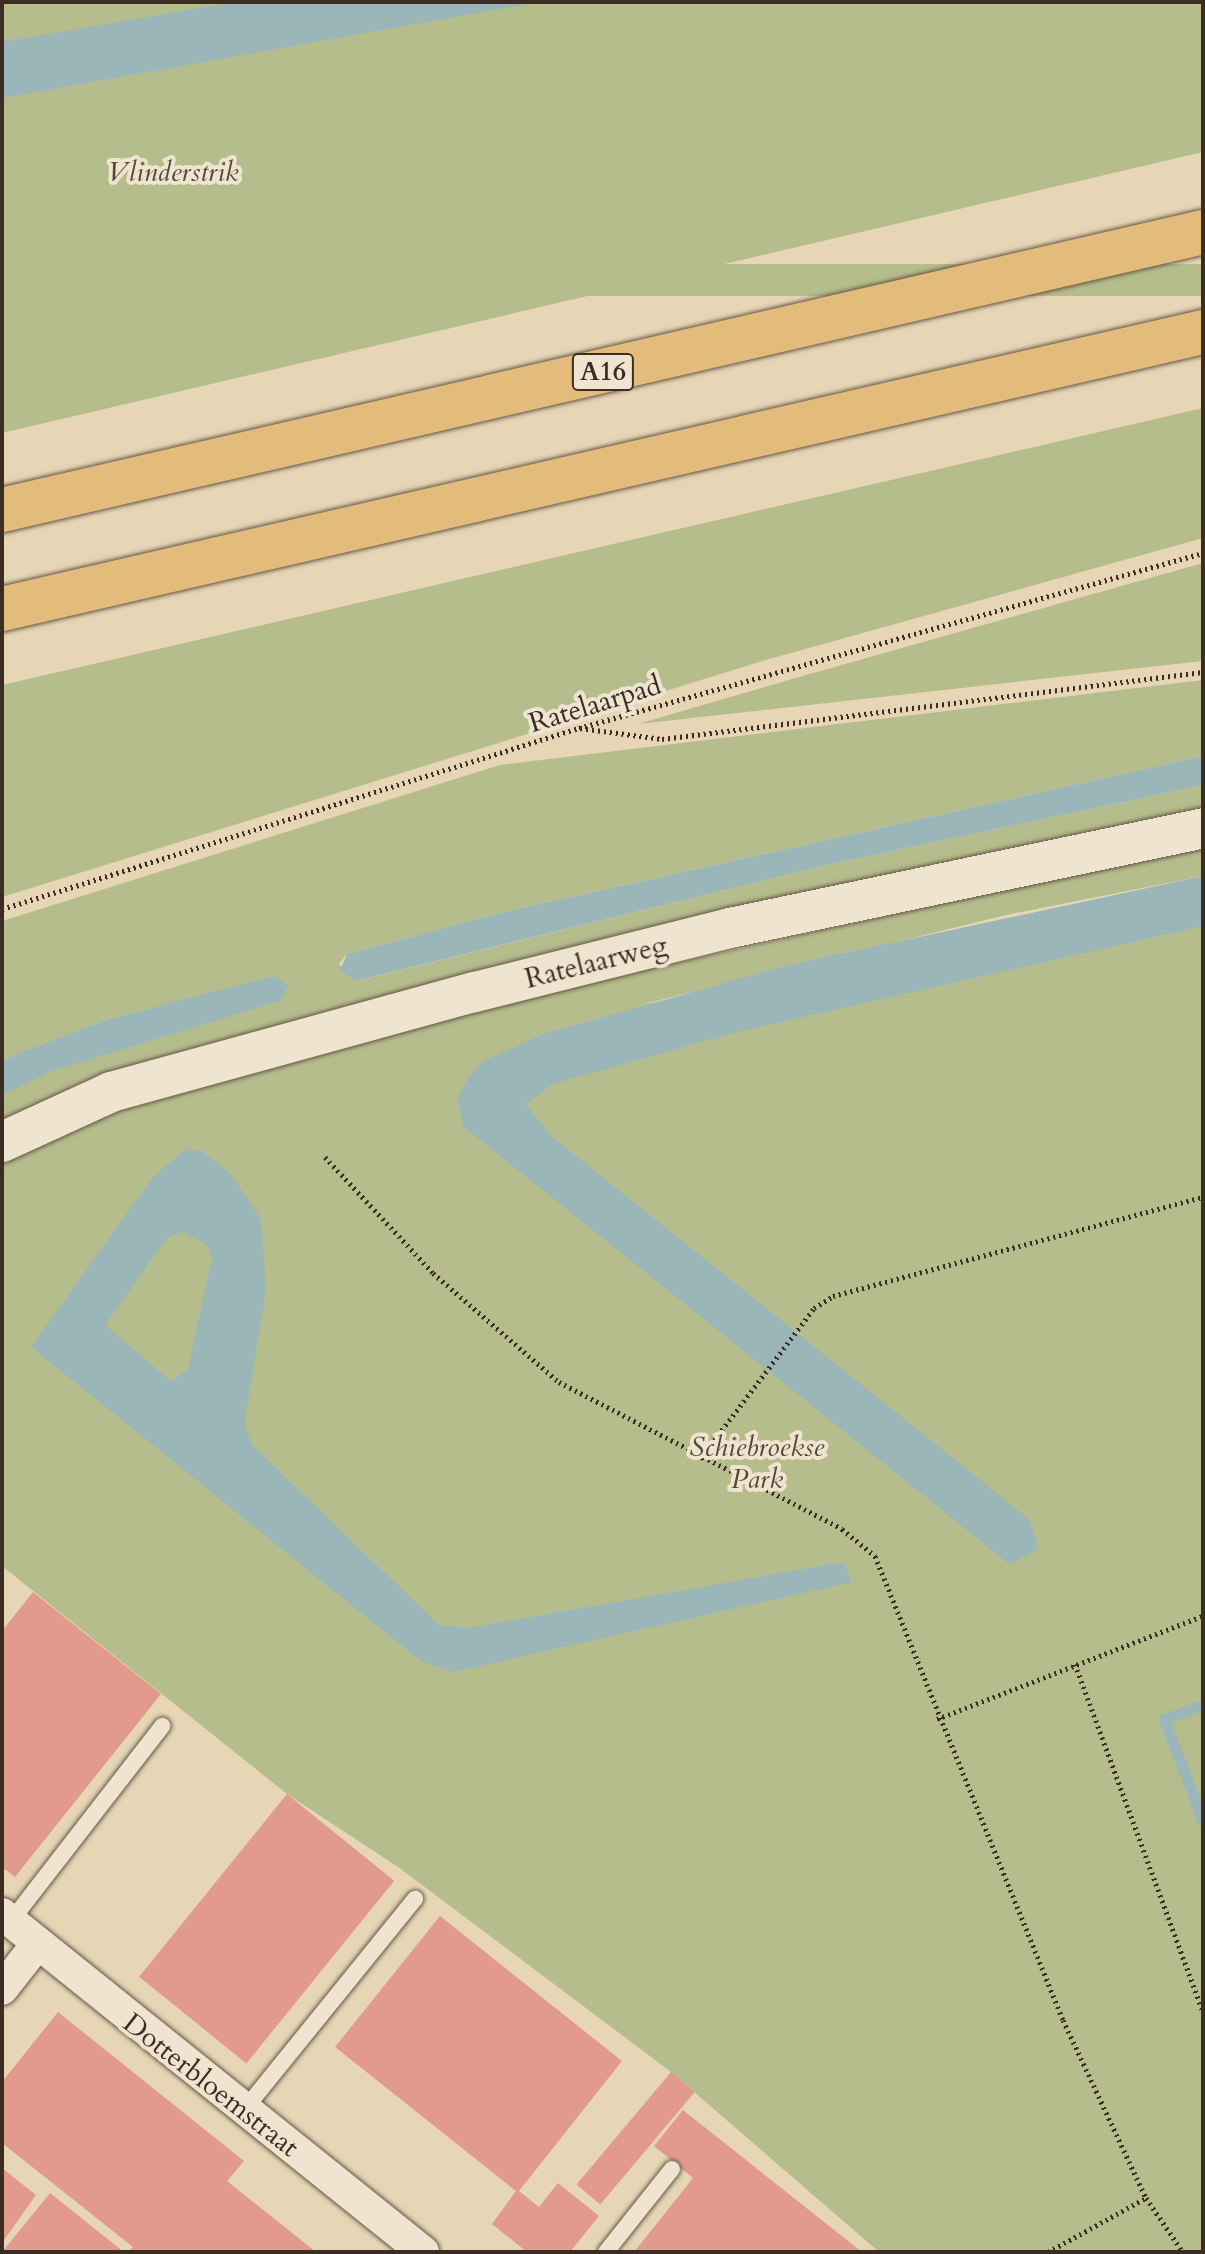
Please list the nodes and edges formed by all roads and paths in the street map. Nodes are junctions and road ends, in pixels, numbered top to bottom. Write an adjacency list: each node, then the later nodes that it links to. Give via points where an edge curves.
1 (1203, 232): 3 (highway, A16)
2 (1203, 332): 5 (highway)
3 (2, 510)
4 (1203, 553): 7 (path, Ratelaarpad)
5 (2, 609)
6 (1203, 672): 7 (path, via 662,739)
7 (579, 728): 9 (path, Ratelaarpad)
8 (1203, 828): 10 (street, Ratelaarweg, via 730,928 475,992 111,1092)
9 (2, 909)
10 (2, 1142)
11 (325, 1157): 13 (path, via 433,1273 559,1382)
12 (1203, 1197): 13 (path, via 833,1296 814,1308)
13 (700, 1459): 16 (path, via 865,1545 883,1570)
14 (1203, 1616): 15 (path)
15 (1075, 1664): 16 (path); 22 (path)
16 (937, 1719): 25 (path)
17 (162, 1726): 19 (lane)
18 (415, 1899): 23 (lane)
19 (6, 1917): 20 (street, Dotterbloemstraat)
20 (38, 1943): 21 (street); 23 (street, Dotterbloemstraat)
21 (2, 1989)
22 (1203, 2012)
23 (244, 2110): 26 (street, Dotterbloemstraat)
24 (672, 2169): 27 (lane)
25 (1146, 2198): 28 (path); 29 (path)
26 (423, 2252)
27 (606, 2252)
28 (1048, 2252)
29 (1183, 2252)

